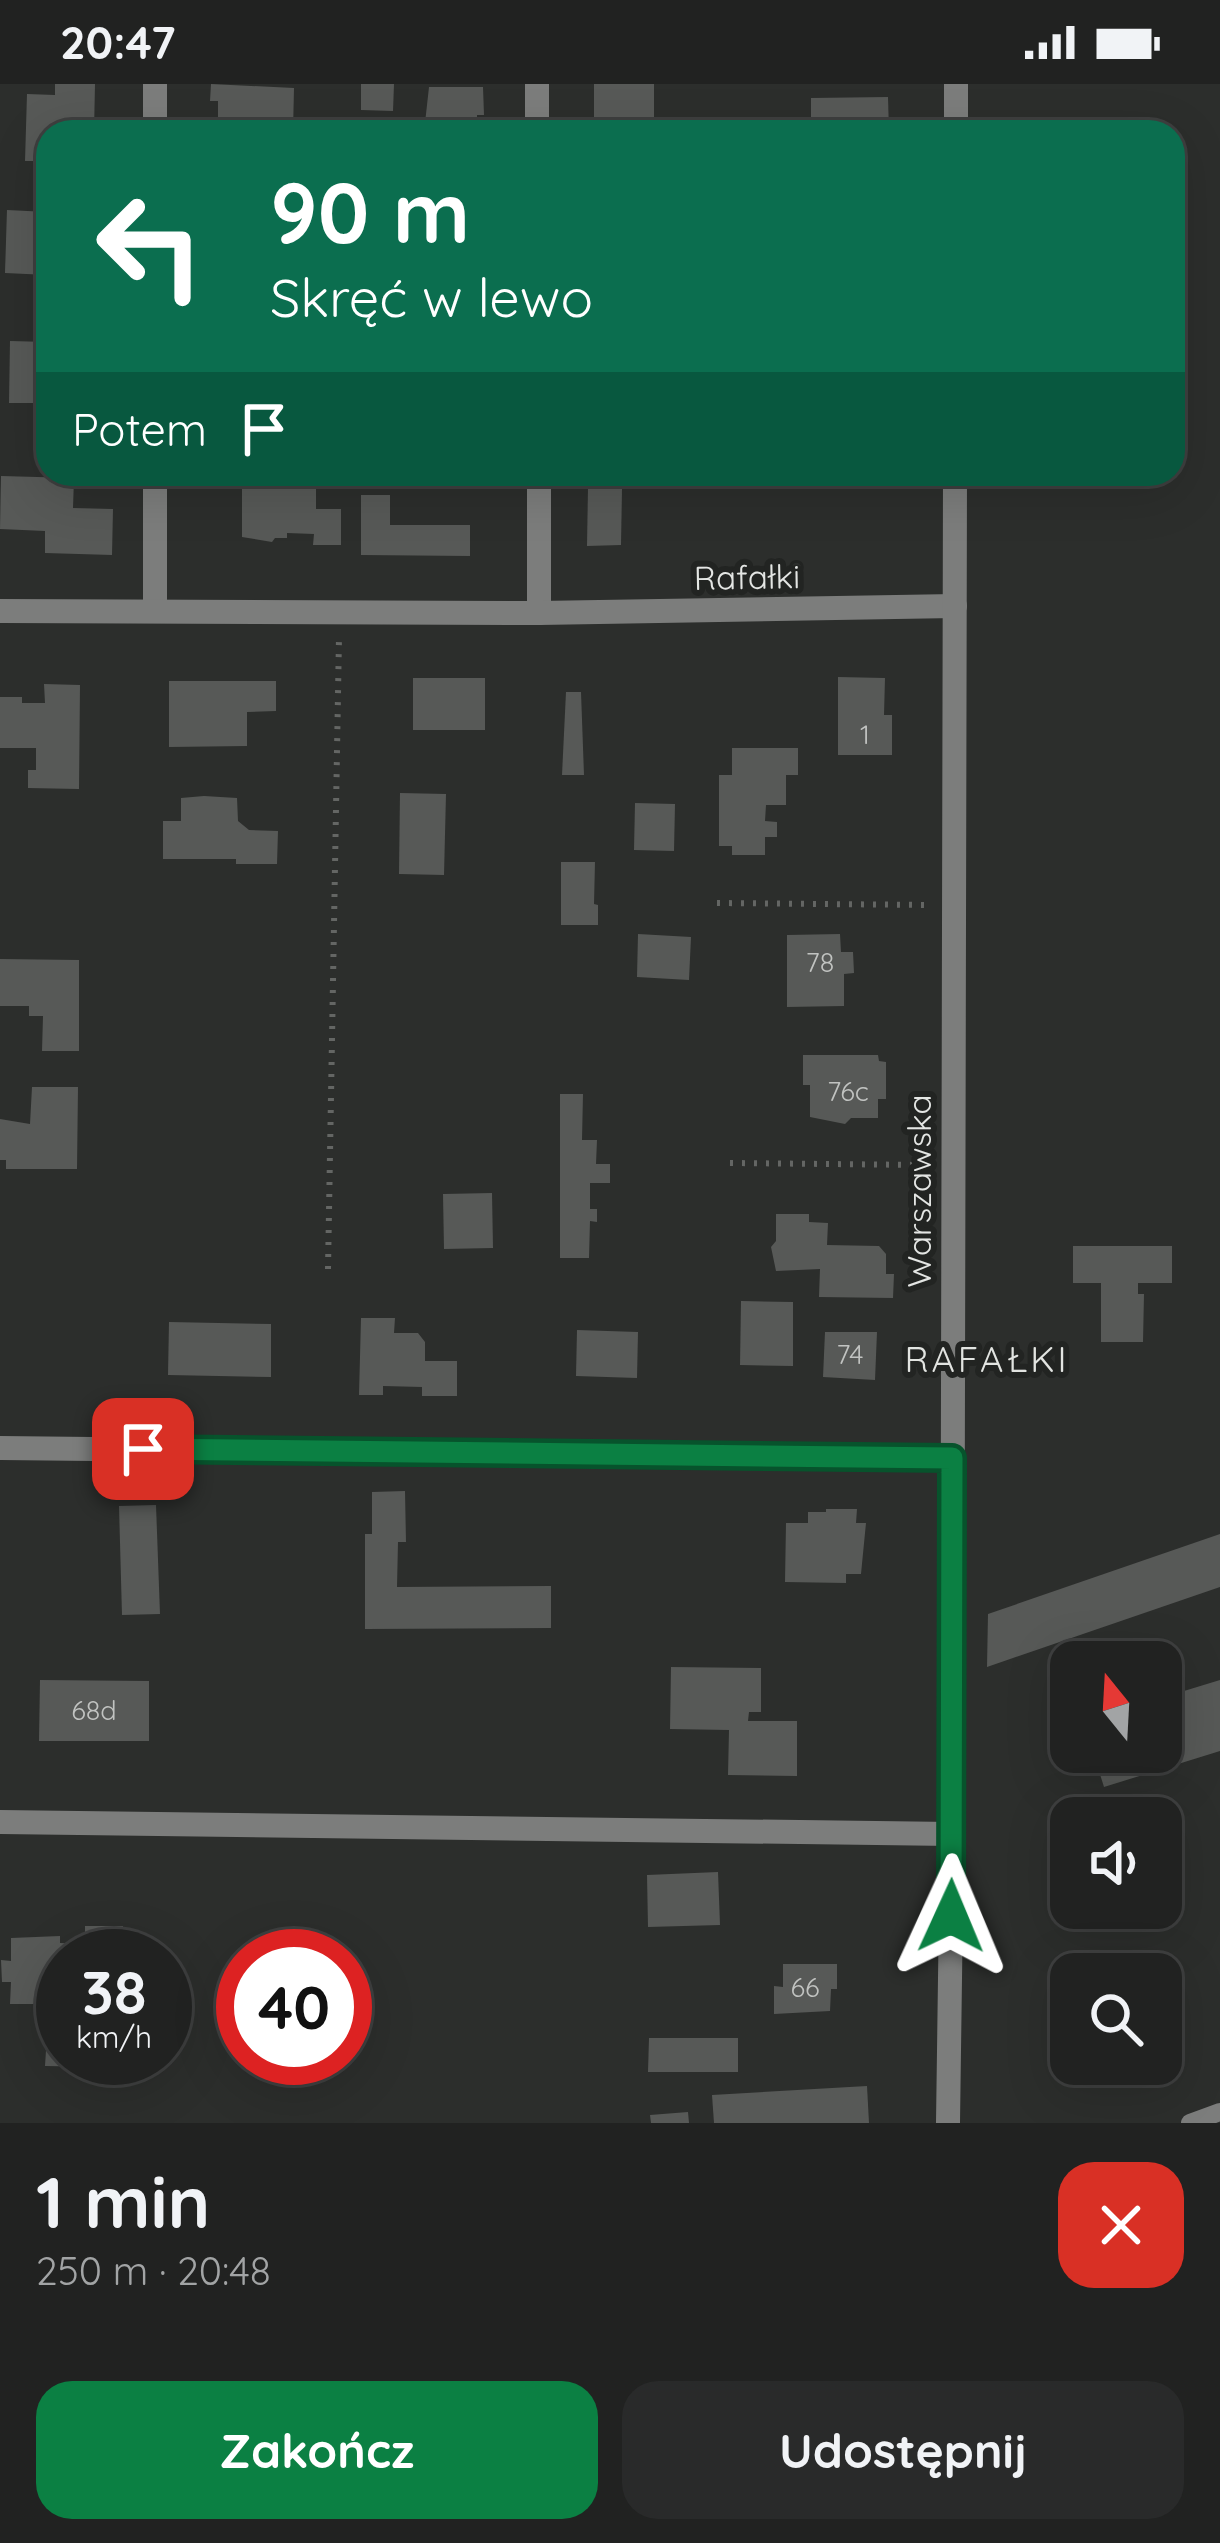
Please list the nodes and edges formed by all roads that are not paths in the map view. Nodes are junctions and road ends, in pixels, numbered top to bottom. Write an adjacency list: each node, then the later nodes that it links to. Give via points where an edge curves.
1 (154, 84): 4 (street)
2 (537, 84): 5 (street)
3 (956, 84): 6 (street)
4 (154, 120)
5 (537, 120)
6 (956, 120)
7 (155, 486): 11 (street)
8 (539, 486): 13 (street)
9 (956, 486): 10 (street, Warszawska)
10 (955, 606): 13 (street, Rafałki); 15 (street, Warszawska)
11 (155, 610): 12 (street, Rafałki); 13 (street, Rafałki)
12 (0, 611)
13 (539, 613)
14 (0, 1448): 15 (street)
15 (952, 1458): 17 (street, Warszawska)
16 (0, 1822): 17 (street)
17 (952, 1834): 19 (street, Warszawska)
18 (1220, 2113): 20 (lane)
19 (948, 2123)
20 (1190, 2123)

